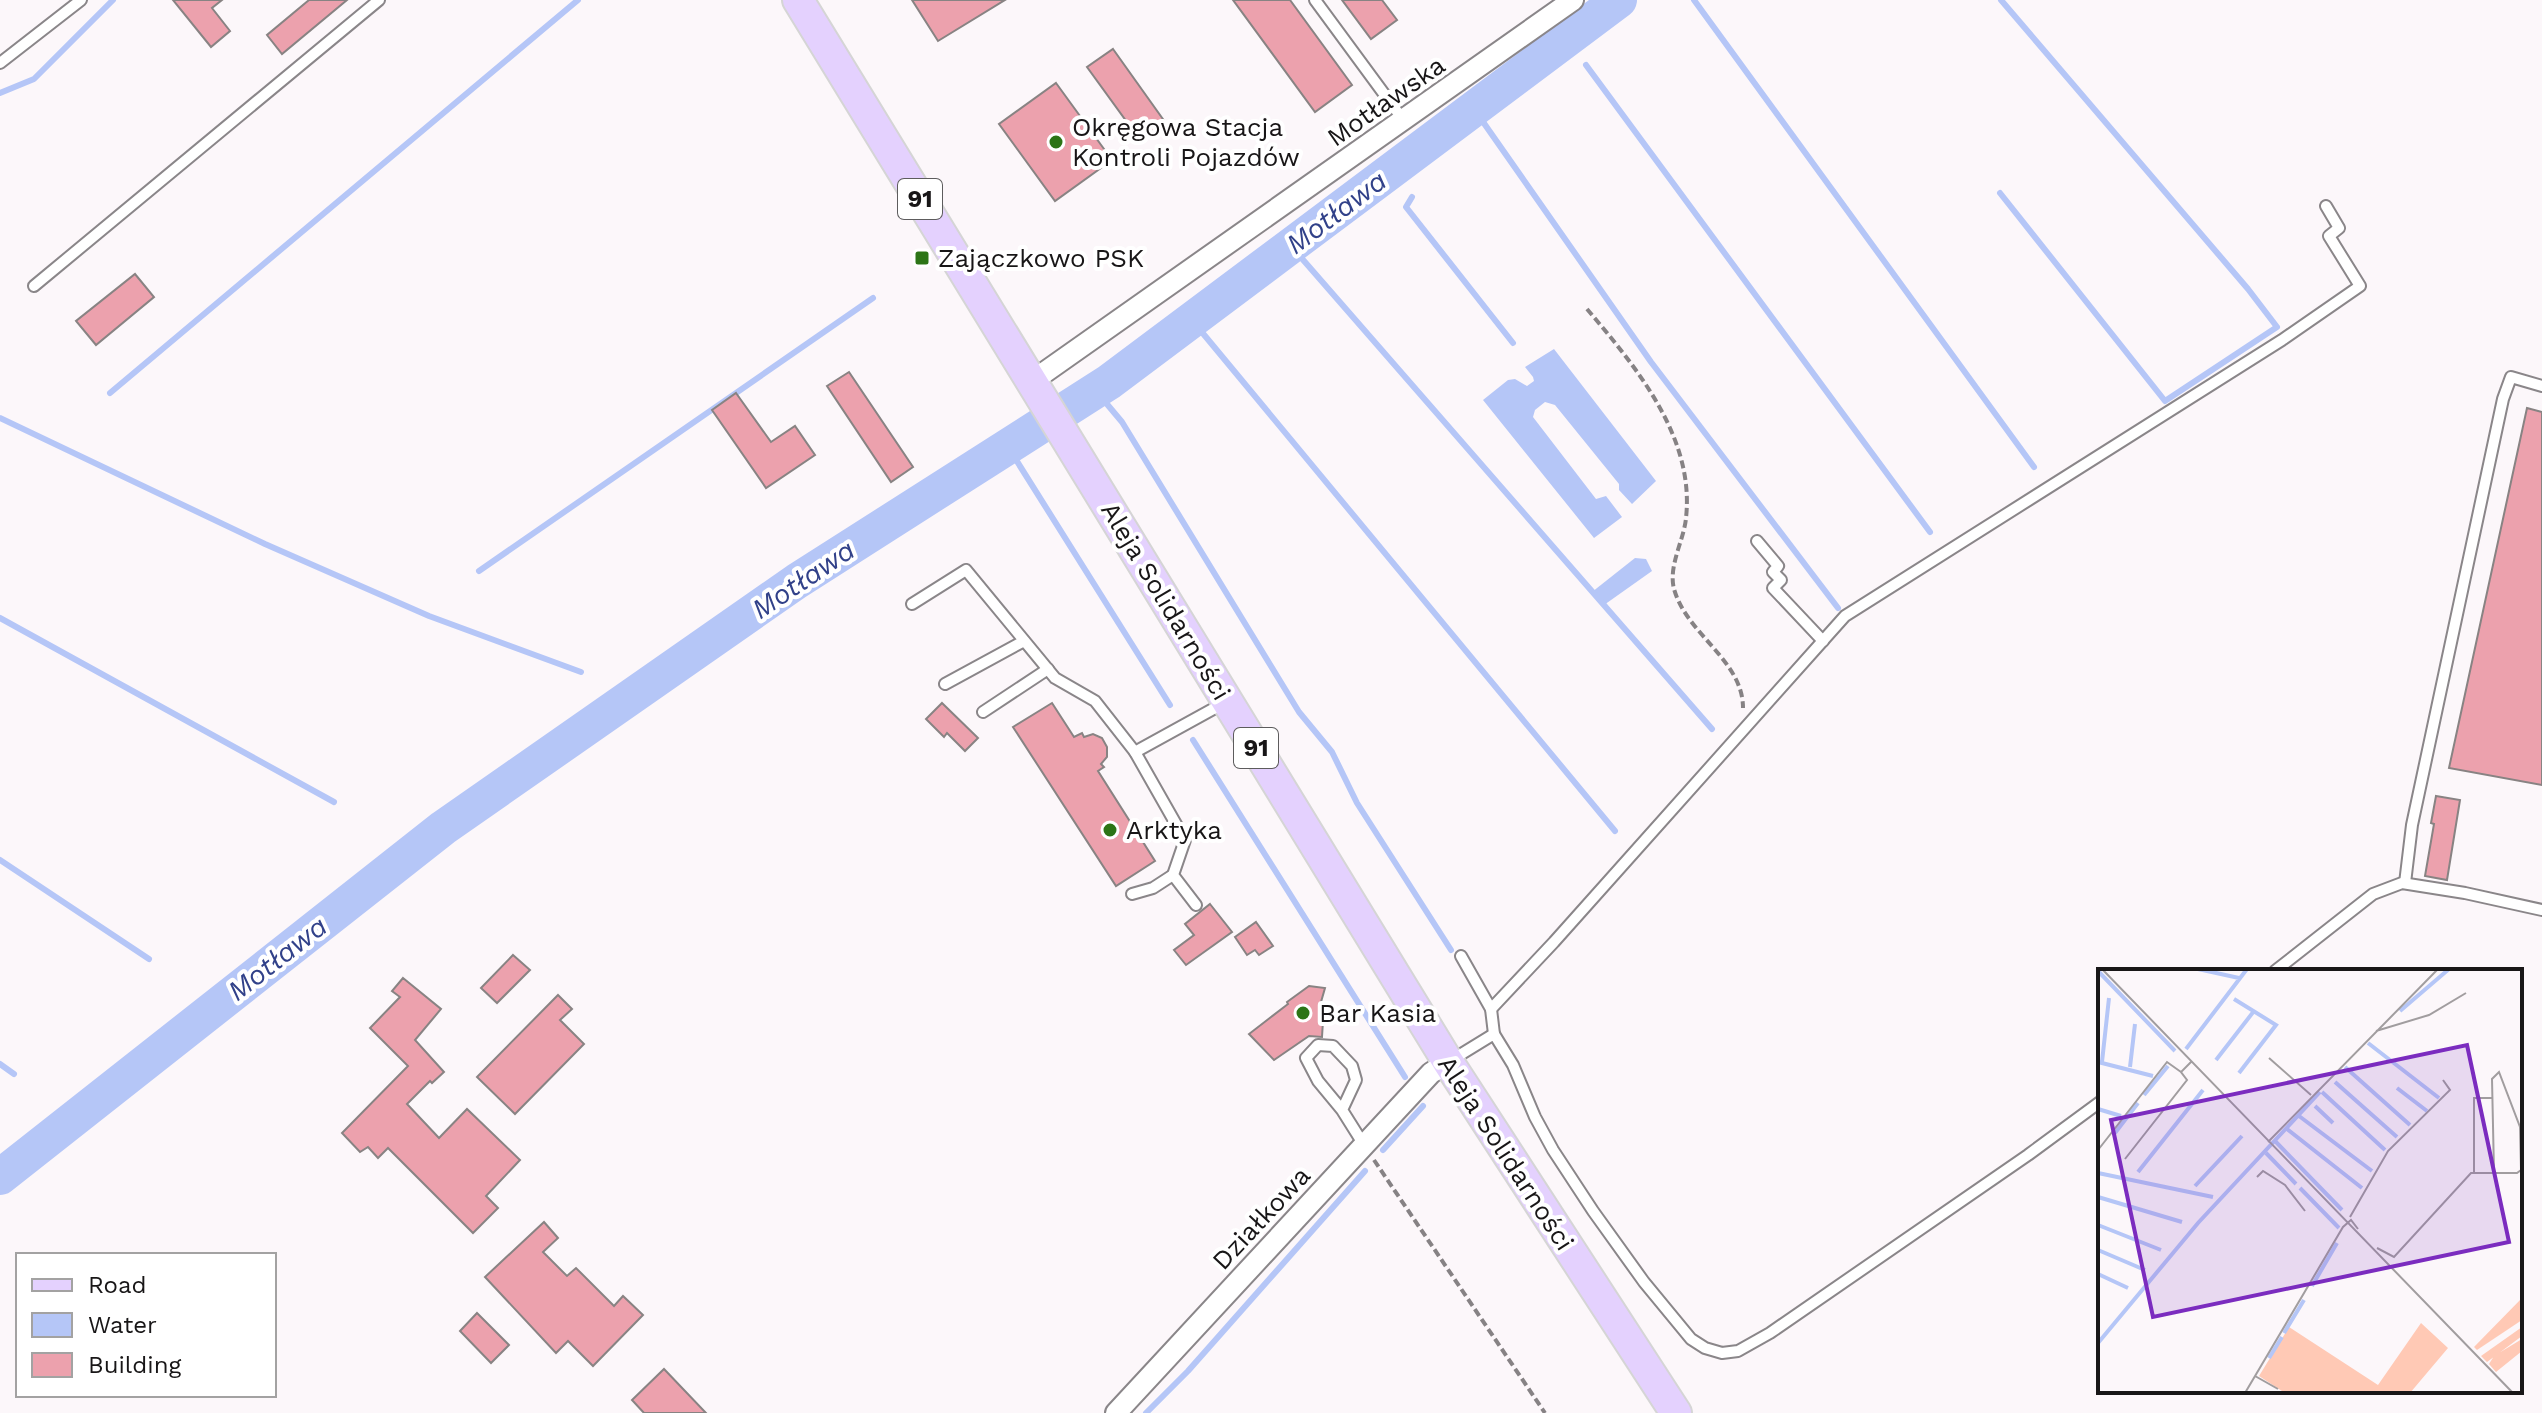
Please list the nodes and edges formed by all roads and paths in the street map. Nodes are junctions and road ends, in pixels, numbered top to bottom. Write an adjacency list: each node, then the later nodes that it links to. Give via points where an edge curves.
1 (81, 0): 6 (lane)
2 (379, 0): 9 (lane)
3 (798, 0): 12 (main road, 91)
4 (1315, 0): 7 (lane)
5 (1573, 0): 7 (street, Motławska)
6 (0, 63)
7 (1404, 121): 12 (street, Motławska)
8 (2326, 206): 16 (lane, via 2339,228 2329,236 2360,286 1845,616)
9 (34, 286)
10 (1587, 309): 21 (path, via 1641,379 1677,441 1685,473 1686,518 1673,586 1694,628 1733,673 1743,697)
11 (2542, 386): 24 (lane, via 2511,377 2503,399 2412,825)
12 (1036, 390): 19 (main road, Aleja Solidarności / 91)
13 (1757, 541): 16 (lane, via 1778,566 1773,572 1781,580 1773,588)
14 (912, 604): 15 (lane, via 966,570)
15 (1024, 641): 17 (lane); 18 (lane)
16 (1823, 641): 21 (lane)
17 (1048, 669): 20 (lane); 22 (lane, via 1095,701)
18 (945, 684)
19 (1227, 701): 22 (lane); 32 (main road, Aleja Solidarności / 91)
20 (983, 712)
21 (1740, 734): 30 (lane)
22 (1135, 752): 23 (lane, via 1185,840)
23 (1173, 875): 25 (lane); 26 (lane)
24 (2405, 883): 27 (lane); 29 (lane, via 2373,894)
25 (1132, 894)
26 (1196, 905)
27 (2542, 910)
28 (1461, 956): 30 (lane)
29 (2278, 969)
30 (1491, 1009): 31 (lane)
31 (1494, 1034): 32 (lane); 33 (lane, via 1553,1150 1601,1223 1691,1339 1722,1353 1738,1351 1770,1333)
32 (1448, 1062): 35 (street, Działkowa, via 1431,1073); 38 (main road, Aleja Solidarności / 91)
33 (2098, 1103)
34 (1342, 1110): 34 (lane, via 1356,1080 1352,1066 1333,1046 1318,1045 1306,1058); 35 (lane)
35 (1364, 1145): 36 (street, Działkowa); 37 (path)
36 (1116, 1413)
37 (1545, 1413)
38 (1676, 1413)

